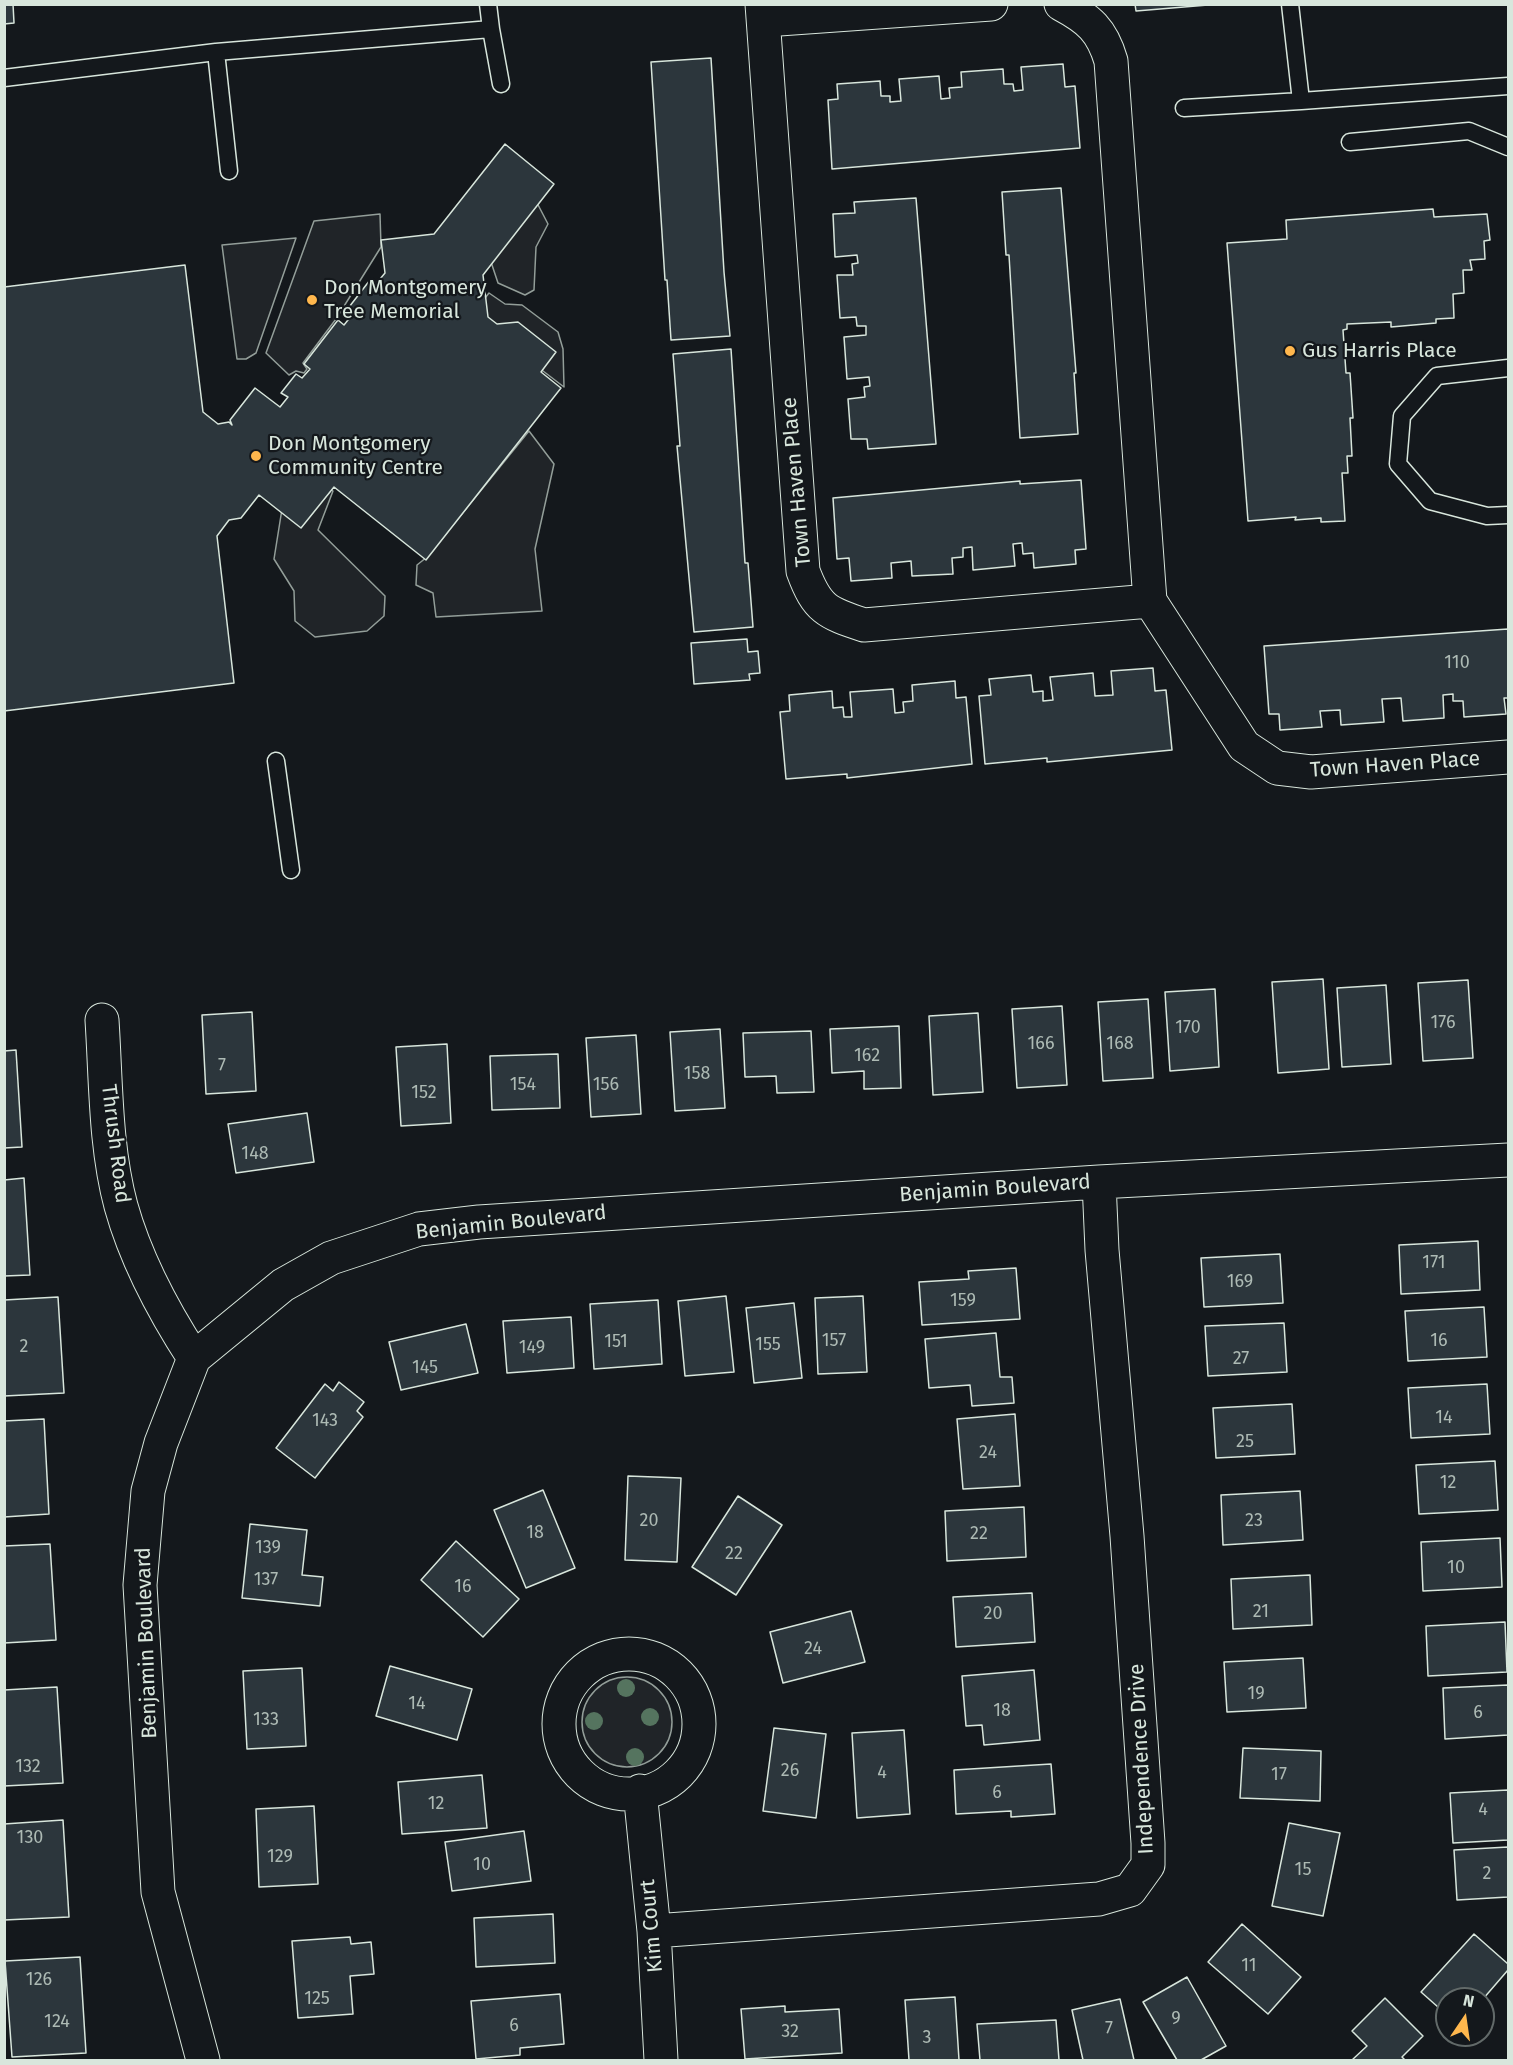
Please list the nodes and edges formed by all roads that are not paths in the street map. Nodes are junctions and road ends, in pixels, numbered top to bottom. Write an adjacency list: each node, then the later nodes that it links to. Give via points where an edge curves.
1 (488, 4): 6 (lane)
2 (991, 4): 5 (street, Town Haven Place)
3 (1061, 4): 18 (street, Town Haven Place, via 1086,17 1105,42 1111,61)
4 (1290, 4): 11 (lane)
5 (764, 12): 18 (street, Town Haven Place, via 802,571 811,594 832,615 864,625)
6 (491, 29): 7 (lane); 9 (lane)
7 (216, 52): 8 (lane); 15 (lane)
8 (4, 78)
9 (501, 84)
10 (1509, 86): 11 (lane)
11 (1301, 101): 12 (lane)
12 (1185, 108)
13 (1350, 142): 14 (lane, via 1469,131)
14 (1509, 147)
15 (229, 171)
16 (1509, 368): 17 (lane, via 1437,376 1402,416 1398,464 1430,501 1487,516)
17 (1509, 515)
18 (1150, 601): 19 (street, Town Haven Place, via 1244,746 1277,768 1311,772)
19 (1509, 757)
20 (276, 761): 21 (lane)
21 (291, 870)
22 (102, 1020): 25 (street, Thrush Road, via 114,1168 121,1207 168,1317)
23 (1509, 1160): 24 (street, Benjamin Boulevard)
24 (1099, 1182): 25 (street, Benjamin Boulevard, via 502,1221 419,1230 331,1258 283,1285); 27 (street, Independence Drive, via 1101,1250 1147,1801 1148,1865 1130,1890 1099,1899)
25 (194, 1358): 28 (street, Benjamin Boulevard, via 161,1443 148,1491 140,1585 158,1892)
26 (640, 1791): 26 (street, via 658,1790 678,1776 696,1745 699,1710 689,1688 674,1670 653,1658 629,1654 607,1658 586,1668 571,1684 561,1705 559,1728 563,1750 574,1769 591,1785 612,1794); 27 (street, Kim Court)
27 (654, 1931): 29 (street, Kim Court)
28 (203, 2061)
29 (661, 2061)

